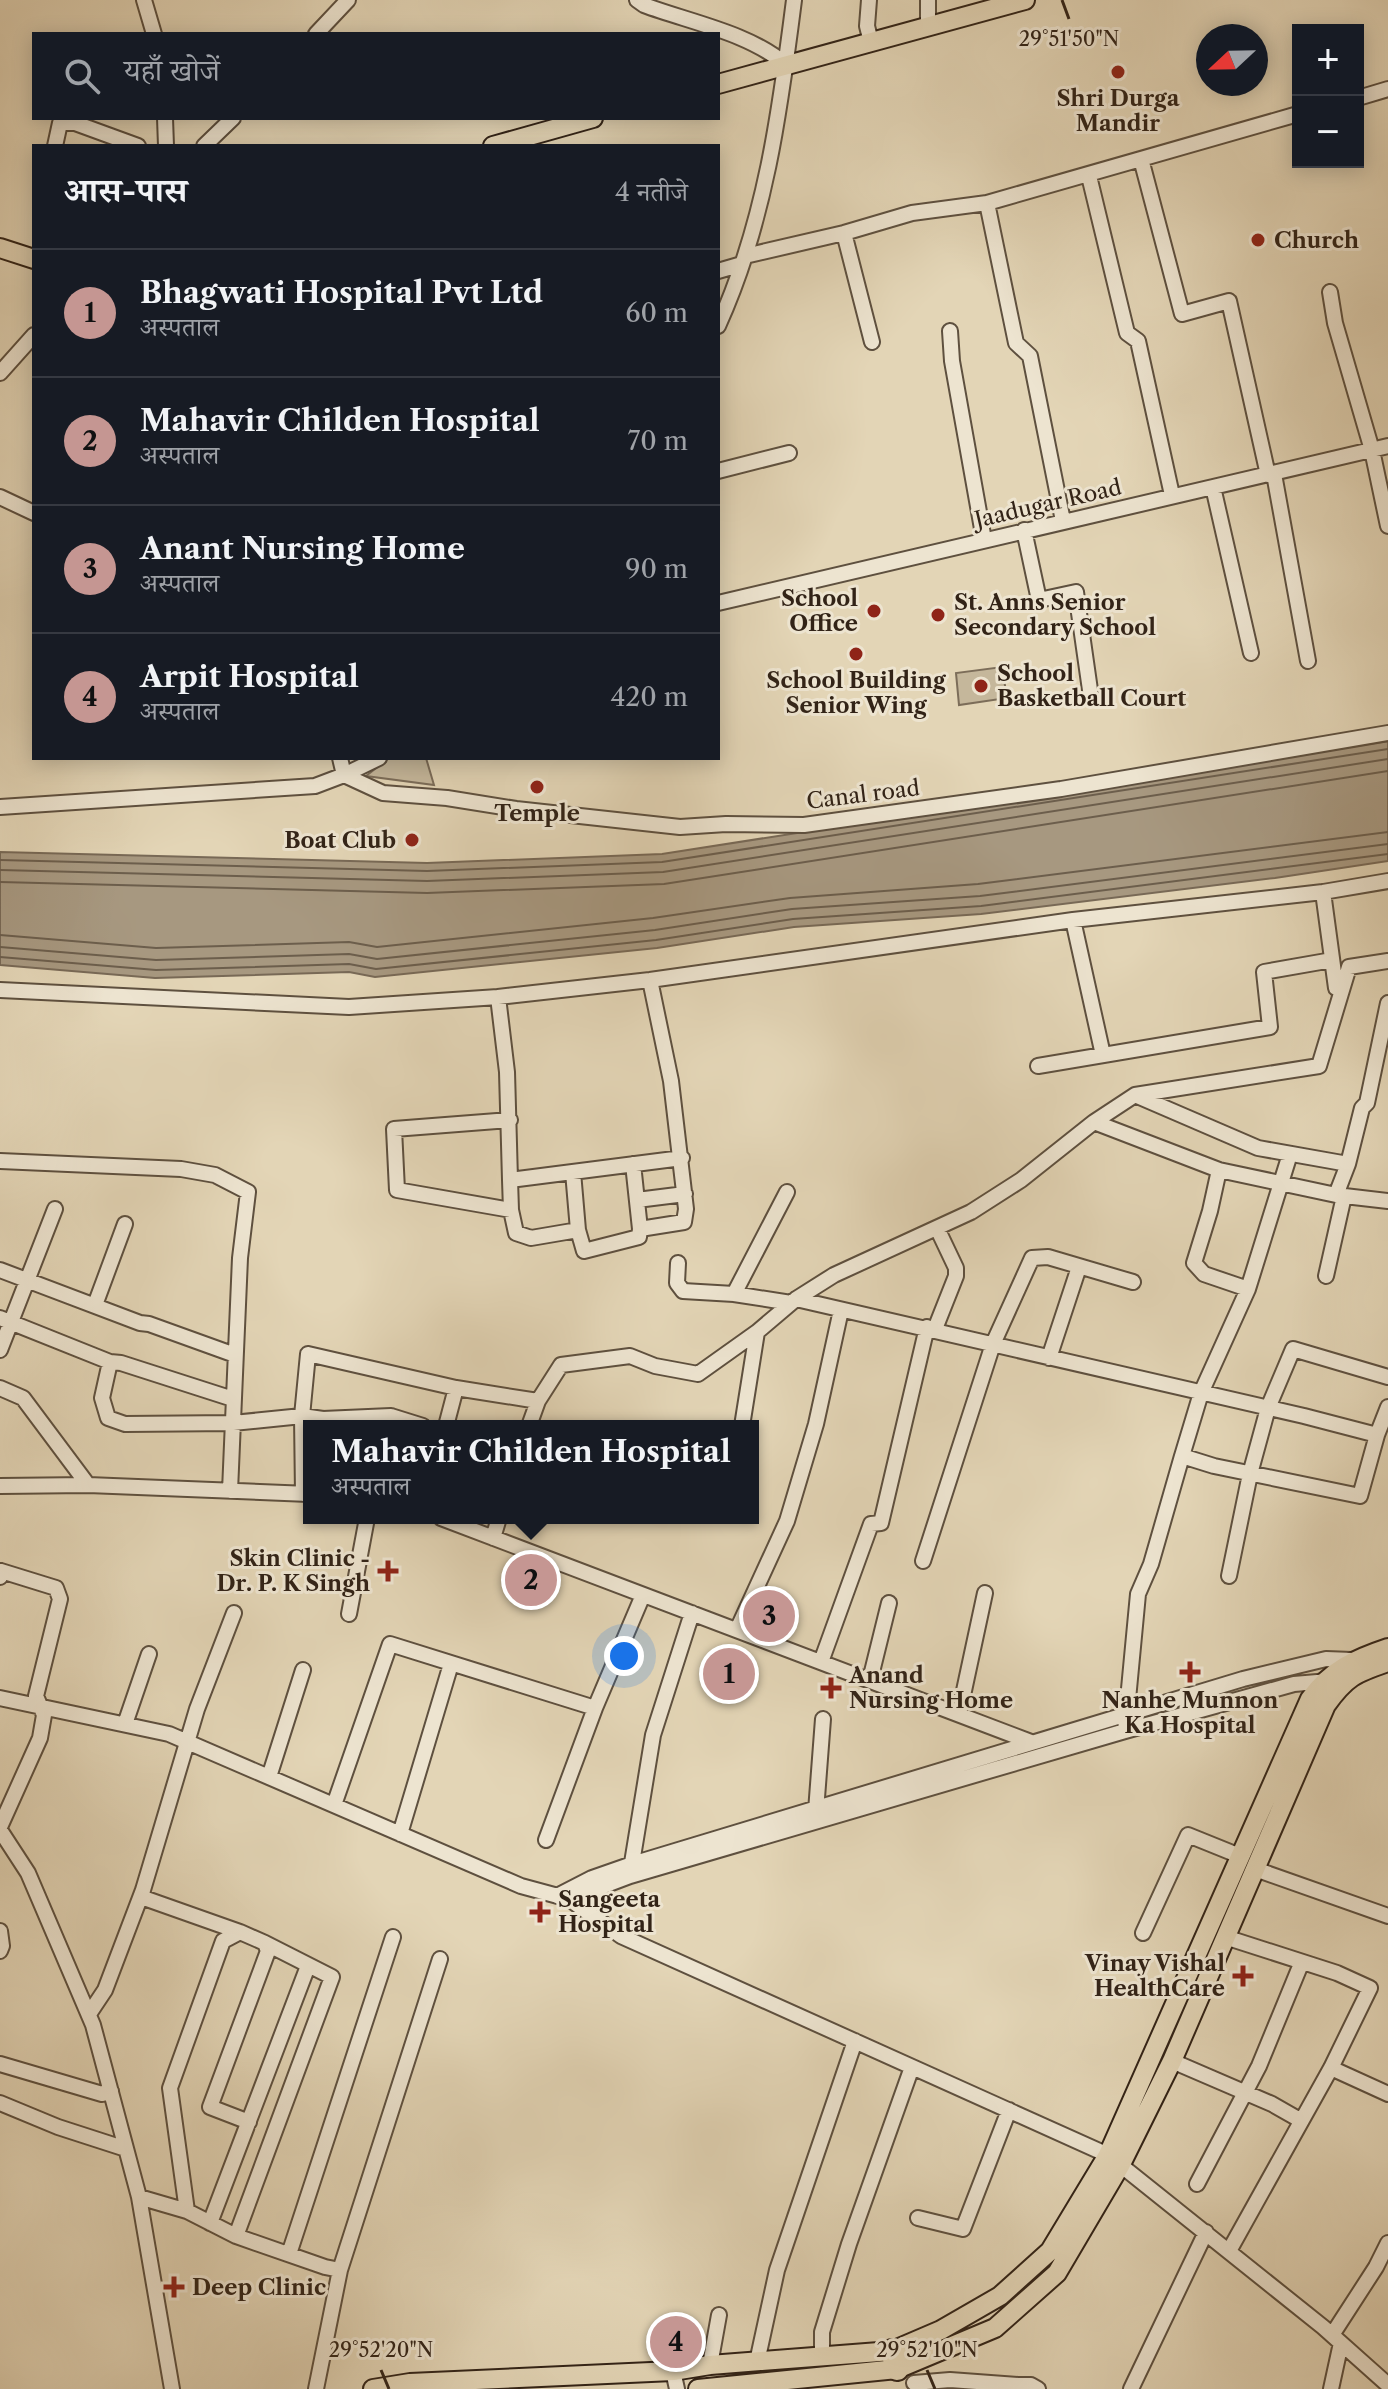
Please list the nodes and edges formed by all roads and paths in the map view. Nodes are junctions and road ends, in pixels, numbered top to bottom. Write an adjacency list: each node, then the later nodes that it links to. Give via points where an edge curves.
1 (144, 0): 9 (street)
2 (637, 0): 12 (street, via 760,47)
3 (794, 0): 12 (street)
4 (869, 0): 11 (street)
5 (928, 0): 8 (street)
6 (1025, 0): 8 (main road)
7 (344, 2): 10 (street)
8 (928, 26): 11 (main road)
9 (153, 32)
10 (318, 32)
11 (871, 42): 12 (main road)
12 (786, 65): 13 (main road); 31 (street, via 773,152)
13 (720, 83)
14 (1388, 89): 15 (street)
15 (1364, 96)
16 (1292, 116): 25 (street)
17 (165, 120): 22 (street)
18 (231, 120): 23 (street)
19 (586, 120): 24 (main road)
20 (55, 144): 21 (street, via 60,123 75,123)
21 (133, 144)
22 (166, 144)
23 (206, 144)
24 (500, 144)
25 (1141, 159): 26 (street); 43 (street, via 1182,314 1229,301)
26 (1089, 176): 27 (street); 45 (street, via 1127,333 1138,341)
27 (987, 203): 28 (street, via 912,213); 48 (street, via 1016,343 1030,356)
28 (844, 233): 31 (street); 37 (street)
29 (0, 248): 30 (main road)
30 (32, 255)
31 (744, 260): 32 (street); 34 (street)
32 (720, 270)
33 (1330, 292): 40 (street)
34 (720, 321)
35 (950, 331): 51 (street)
36 (32, 337): 38 (street)
37 (872, 342)
38 (0, 373)
39 (1388, 446): 40 (street, Jaadugar Road)
40 (1372, 450): 43 (street, Jaadugar Road); 49 (street)
41 (789, 453): 42 (street)
42 (720, 470)
43 (1271, 474): 44 (street, Jaadugar Road); 54 (street)
44 (1213, 487): 45 (street, Jaadugar Road); 53 (street)
45 (1172, 495): 48 (street, Jaadugar Road)
46 (0, 497): 47 (street)
47 (32, 512)
48 (1063, 521): 50 (street, Jaadugar Road)
49 (1388, 526)
50 (1024, 530): 51 (street, Jaadugar Road); 55 (street, via 1039,600 1076,592)
51 (984, 540): 52 (street, Jaadugar Road)
52 (720, 603)
53 (1251, 653)
54 (1308, 661)
55 (1091, 697)
56 (1388, 733): 59 (street, Canal road, via 1061,789 804,825 680,827 383,793)
57 (340, 760): 59 (street)
58 (375, 760): 59 (street)
59 (344, 775): 60 (street, via 315,786)
60 (0, 807)
61 (1388, 881): 62 (street)
62 (1323, 892): 63 (street); 64 (street)
63 (1073, 920): 66 (street); 71 (street)
64 (1332, 960): 67 (street); 71 (street, via 1264,972 1270,1027)
65 (1388, 961): 73 (street, via 1349,967 1319,1066)
66 (650, 980): 69 (street); 77 (street)
67 (1336, 988)
68 (0, 990): 69 (street, via 349,1007)
69 (498, 997): 74 (street)
70 (1388, 1003): 80 (street)
71 (1103, 1055): 72 (street)
72 (1038, 1066)
73 (1135, 1095): 75 (street); 76 (street, via 1258,1148)
74 (510, 1120): 83 (street); 91 (street, via 394,1129 397,1190)
75 (1094, 1122): 81 (street); 93 (street, via 1021,1180)
76 (1290, 1154): 80 (street); 84 (street)
77 (682, 1158): 79 (street); 86 (street)
78 (0, 1161): 112 (street, via 181,1169 242,1186 248,1192)
79 (633, 1164): 82 (street); 88 (street)
80 (1348, 1164): 87 (street)
81 (1219, 1170): 84 (street); 102 (street, via 1194,1263 1204,1274)
82 (573, 1172): 83 (street); 95 (street)
83 (510, 1180): 91 (street)
84 (1280, 1183): 87 (street); 102 (street)
85 (787, 1192): 103 (street)
86 (685, 1194): 88 (street); 94 (street, via 684,1222)
87 (1336, 1195): 89 (street); 99 (street, via 1344,1196)
88 (637, 1200): 94 (street)
89 (1388, 1201)
90 (55, 1209): 100 (street)
91 (511, 1210): 95 (street, via 516,1233 531,1238)
92 (125, 1224): 105 (street)
93 (937, 1228): 104 (street, via 834,1275); 108 (street, via 956,1276)
94 (640, 1229): 95 (street, via 639,1237 630,1241 584,1251)
95 (578, 1230)
96 (678, 1263): 103 (street, via 677,1283 683,1291)
97 (1079, 1267): 101 (street); 110 (street, via 1032,1258); 113 (street)
98 (0, 1270): 100 (street)
99 (1326, 1276)
100 (28, 1281): 105 (street); 107 (street)
101 (1133, 1282)
102 (1248, 1289): 118 (street)
103 (734, 1294): 104 (street)
104 (793, 1301): 106 (street); 109 (street)
105 (95, 1305): 112 (street)
106 (841, 1310): 108 (street); 150 (street, via 816,1424 787,1521)
107 (5, 1320): 111 (street); 114 (street)
108 (931, 1328): 110 (street); 154 (street, via 881,1523 871,1524)
109 (757, 1332): 120 (street, via 698,1374 630,1356 561,1365); 127 (street)
110 (993, 1344): 113 (street); 141 (street)
111 (0, 1350)
112 (235, 1355): 119 (street)
113 (1049, 1358): 118 (street)
114 (110, 1362): 119 (street); 128 (street, via 102,1398 108,1418 125,1424)
115 (1388, 1377): 122 (street, via 1293,1349)
116 (0, 1388): 133 (street, via 23,1398)
117 (456, 1388): 120 (street); 123 (street, via 308,1354); 125 (street)
118 (1201, 1393): 122 (street); 131 (street)
119 (233, 1399): 128 (street)
120 (538, 1401): 126 (street)
121 (1388, 1407): 129 (street)
122 (1268, 1408): 129 (street); 132 (street)
123 (302, 1416): 124 (street); 128 (street); 130 (street)
124 (357, 1420)
125 (448, 1420)
126 (531, 1420)
127 (743, 1420)
128 (233, 1423): 135 (street)
129 (1377, 1435): 132 (street, via 1360,1496)
130 (303, 1436)
131 (1182, 1456): 132 (street); 164 (street, via 1138,1594)
132 (1250, 1474): 142 (street)
133 (88, 1485): 134 (street); 135 (street)
134 (0, 1486)
135 (230, 1491): 136 (street)
136 (303, 1494)
137 (366, 1524): 149 (street)
138 (457, 1524): 140 (street)
139 (497, 1524): 140 (street)
140 (493, 1538): 145 (street)
141 (923, 1561)
142 (1229, 1576)
143 (0, 1577): 162 (street, via 1,1571 56,1588 60,1599 36,1696)
144 (985, 1593): 165 (street)
145 (643, 1595): 148 (street); 163 (street)
146 (889, 1603): 158 (street)
147 (234, 1613): 169 (street)
148 (692, 1613): 150 (street); 180 (street, via 653,1735)
149 (349, 1614)
150 (737, 1630): 154 (street)
151 (1388, 1648): 153 (main road)
152 (149, 1654): 167 (street)
153 (1352, 1660): 159 (main road); 164 (street, via 1326,1659 1257,1675)
154 (821, 1662): 158 (street)
155 (1388, 1662): 160 (main road)
156 (451, 1664): 163 (street); 173 (street, via 390,1644); 176 (street)
157 (303, 1670): 172 (street)
158 (870, 1680): 165 (street)
159 (1324, 1680): 160 (street); 168 (street); 178 (main road, via 1310,1699)
160 (1343, 1681): 179 (main road, via 1326,1705)
161 (0, 1698): 162 (street)
162 (40, 1707): 167 (street); 175 (street, via 40,1738)
163 (595, 1708): 177 (street)
164 (1126, 1713): 168 (street); 170 (street)
165 (959, 1714): 170 (street)
166 (823, 1719): 174 (street)
167 (125, 1724): 169 (street)
168 (1125, 1731): 171 (street)
169 (187, 1741): 172 (street); 181 (street)
170 (1031, 1742): 171 (street); 174 (street)
171 (1041, 1755): 174 (street)
172 (269, 1777): 173 (street)
173 (334, 1805): 176 (street)
174 (816, 1813): 180 (street)
175 (0, 1829): 194 (street, via 28,1873)
176 (400, 1834): 182 (street, via 521,1886)
177 (546, 1840)
178 (1240, 1856): 186 (street, via 1188,1835); 208 (main road)
179 (1255, 1869): 183 (street); 188 (main road)
180 (631, 1870): 182 (street)
181 (141, 1897): 185 (street); 194 (street, via 105,1990)
182 (563, 1898): 195 (street, via 621,1936)
183 (1388, 1916)
184 (0, 1931): 190 (street)
185 (240, 1932): 189 (street); 211 (street, via 223,1941 170,2088)
186 (1143, 1933)
187 (393, 1937): 218 (street)
188 (1225, 1937): 192 (street); 196 (main road)
189 (265, 1943): 193 (street); 206 (street, via 268,1951 210,2107)
190 (0, 1951)
191 (440, 1959): 219 (street)
192 (1301, 1964): 199 (street, via 1370,1988); 201 (street)
193 (308, 1966): 206 (street); 215 (street, via 332,1977)
194 (89, 2014): 200 (street)
195 (855, 2041): 198 (street); 223 (street, via 777,2270)
196 (1172, 2061): 201 (street); 208 (main road)
197 (0, 2064): 200 (street, via 102,2094)
198 (912, 2067): 204 (street); 222 (street, via 840,2273 822,2332)
199 (1331, 2068): 202 (street); 205 (street)
200 (111, 2091): 207 (street)
201 (1243, 2093): 205 (street); 209 (street)
202 (1388, 2094)
203 (0, 2103): 207 (street)
204 (1009, 2110): 208 (street); 212 (street, via 963,2229)
205 (1300, 2120): 217 (street)
206 (249, 2122): 213 (street)
207 (126, 2149): 210 (street)
208 (1114, 2160): 214 (street); 225 (main road, via 1050,2251 1000,2296 941,2330); 225 (main road, via 1057,2273 995,2328)
209 (1197, 2184)
210 (139, 2197): 211 (street); 230 (street)
211 (187, 2211): 213 (street)
212 (918, 2218)
213 (210, 2223): 215 (street)
214 (1206, 2232): 217 (street); 235 (street)
215 (236, 2236): 218 (street)
216 (1388, 2243): 221 (street)
217 (1229, 2251): 221 (street)
218 (289, 2254): 219 (street)
219 (340, 2270): 231 (street)
220 (719, 2315): 224 (street)
221 (1336, 2339): 228 (street); 236 (street)
222 (822, 2357): 223 (main road); 225 (main road)
223 (757, 2362): 224 (main road)
224 (710, 2365): 226 (main road)
225 (906, 2371): 227 (street); 233 (main road)
226 (675, 2380): 232 (main road, via 410,2383)
227 (973, 2385): 229 (street)
228 (1388, 2385)
229 (1018, 2387): 234 (street)
230 (172, 2389)
231 (316, 2389)
232 (373, 2389)
233 (698, 2389)
234 (1038, 2389)
235 (1131, 2389)
236 (1331, 2389)

